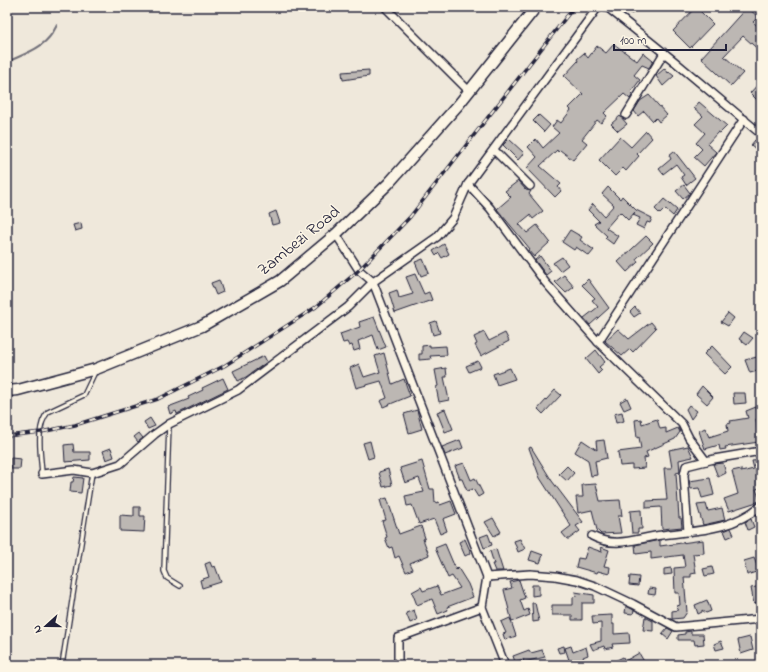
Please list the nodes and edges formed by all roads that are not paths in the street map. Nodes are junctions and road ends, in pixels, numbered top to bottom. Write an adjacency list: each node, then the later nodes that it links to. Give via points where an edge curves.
1 (385, 7): 6 (street)
2 (536, 7): 6 (main road, Zambezi Road)
3 (598, 7): 10 (street)
4 (607, 7): 5 (street)
5 (664, 52): 7 (street); 8 (street)
6 (469, 91): 13 (main road, Zambezi Road, via 388,184)
7 (626, 115)
8 (744, 119): 9 (street); 15 (street)
9 (761, 134)
10 (494, 150): 11 (street); 12 (street)
11 (468, 184): 14 (street, via 453,218 437,237); 15 (street, via 490,208 545,282)
12 (530, 186)
13 (336, 234): 14 (street, via 359,270); 16 (main road, Zambezi Road, via 280,281 202,326)
14 (373, 282): 18 (street, via 348,307 238,390); 26 (street)
15 (598, 342): 20 (street, via 682,424)
16 (96, 369): 17 (main road, Zambezi Road); 22 (lane, via 84,395 48,412 45,416 41,432)
17 (7, 391)
18 (169, 424): 21 (street, via 120,464); 27 (lane, via 164,571 167,578)
19 (761, 451): 20 (street)
20 (706, 461): 24 (street, via 684,468)
21 (92, 473): 22 (street, via 74,470); 30 (lane)
22 (42, 474)
23 (761, 506): 24 (street, via 725,525 706,531)
24 (688, 532): 25 (street, via 614,543)
25 (592, 536)
26 (486, 577): 28 (street); 29 (street, via 530,574 577,580 595,586 676,627)
27 (180, 586)
28 (482, 607): 31 (street, via 398,638); 32 (street)
29 (761, 620)
30 (62, 665)
31 (398, 665)
32 (505, 665)

